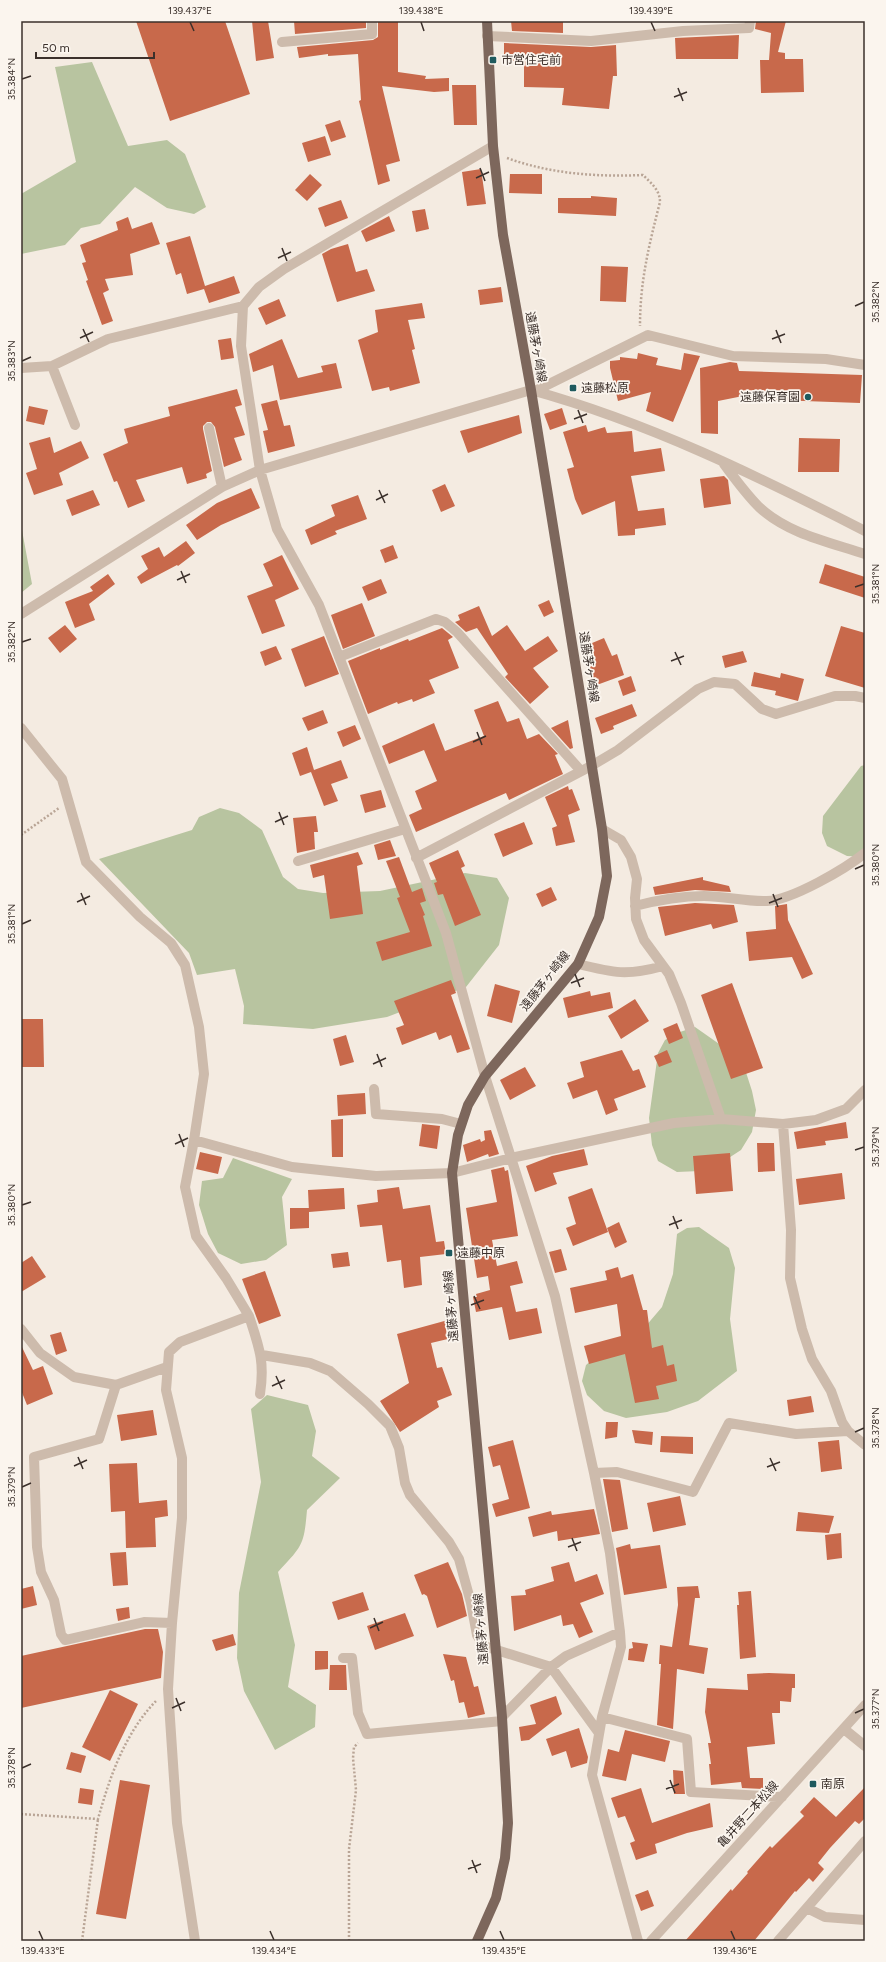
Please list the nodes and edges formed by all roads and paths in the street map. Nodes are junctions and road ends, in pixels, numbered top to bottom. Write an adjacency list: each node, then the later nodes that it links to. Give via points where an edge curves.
1 (372, 21): 5 (street, via 372,34)
2 (487, 21): 4 (main road, 遠藤茅ヶ崎線)
3 (750, 21): 4 (street, via 749,28 683,31 591,41)
4 (488, 36): 6 (main road, 遠藤茅ヶ崎線)
5 (282, 42)
6 (493, 150): 7 (street, via 284,269 259,287); 8 (path, via 532,167 610,176 642,175 651,183 660,195 660,202 646,254 640,293); 12 (main road, 遠藤茅ヶ崎線, via 503,235)
7 (243, 306): 10 (street, via 108,339); 16 (street, via 241,346)
8 (640, 339): 9 (street, via 648,335 665,338 733,356 826,359); 12 (street)
9 (865, 365)
10 (52, 366): 11 (street); 13 (street)
11 (21, 368)
12 (533, 390): 15 (street, via 669,438); 16 (street); 24 (main road, 遠藤茅ヶ崎線)
13 (75, 425)
14 (209, 428): 17 (street)
15 (723, 462): 18 (street); 19 (street, via 760,507 779,522 800,533)
16 (260, 470): 17 (street); 21 (street, via 277,529 319,605)
17 (222, 487): 20 (street)
18 (865, 531)
19 (865, 554)
20 (21, 614)
21 (339, 657): 25 (street, via 436,620 446,622); 27 (street)
22 (865, 698): 24 (street, via 835,696 776,714 762,710 735,684 714,682 698,689 618,750)
23 (21, 728): 26 (street, via 62,779)
24 (591, 766): 25 (street); 28 (main road, 遠藤茅ヶ崎線)
25 (582, 771): 31 (street)
26 (69, 801): 29 (path); 42 (street, via 86,862 140,917 171,943 185,965 199,1027 204,1074)
27 (405, 829): 31 (street); 32 (street)
28 (602, 829): 33 (street, via 620,840 631,857 637,879); 34 (main road, 遠藤茅ヶ崎線, via 607,876 604,898 600,916)
29 (21, 835)
30 (865, 854): 33 (street, via 840,872 784,897 768,901 705,896 671,897)
31 (416, 858): 36 (street, via 446,933)
32 (298, 861)
33 (635, 906): 35 (street, via 636,919 644,940)
34 (578, 964): 35 (street, via 624,973); 36 (main road, 遠藤茅ヶ崎線)
35 (663, 966): 39 (street, via 681,1003)
36 (485, 1076): 40 (main road, 遠藤茅ヶ崎線, via 468,1105); 43 (street)
37 (374, 1089): 40 (street, via 376,1114 442,1119)
38 (865, 1090): 41 (street, via 846,1109 816,1120)
39 (721, 1119): 41 (street); 43 (street, via 674,1123)
40 (461, 1124): 44 (main road, 遠藤茅ヶ崎線)
41 (783, 1124): 51 (street, via 791,1230 790,1278 812,1359 831,1391 842,1422)
42 (194, 1140): 44 (street, via 292,1167 376,1176); 45 (street, via 185,1187 196,1236)
43 (511, 1158): 44 (street); 53 (street, via 555,1296)
44 (452, 1173): 56 (main road, 遠藤茅ヶ崎線)
45 (249, 1316): 47 (street); 48 (street, via 180,1342 169,1352)
46 (21, 1329): 49 (street, via 40,1353 74,1377)
47 (262, 1355): 50 (street, via 263,1375); 56 (street, via 310,1363 330,1371 390,1426 399,1448 410,1495 449,1542 458,1559 471,1603 476,1635 484,1646)
48 (167, 1367): 49 (street); 54 (street, via 166,1390 182,1458 182,1518)
49 (116, 1385): 54 (street, via 98,1439 34,1457 37,1547 41,1572 54,1600 61,1634 65,1640 144,1622)
50 (260, 1394)
51 (848, 1431): 52 (street); 53 (street, via 796,1434 729,1423 693,1492 616,1472)
52 (865, 1445)
53 (594, 1473): 55 (street, via 610,1553)
54 (172, 1622): 59 (street)
55 (620, 1632): 58 (street, via 566,1656); 61 (street, via 621,1647)
56 (496, 1650): 58 (street); 62 (main road, 遠藤茅ヶ崎線)
57 (343, 1658): 65 (street, via 352,1658 358,1713)
58 (551, 1667): 62 (street); 64 (street)
59 (168, 1689): 69 (path, via 144,1714 126,1742 107,1786); 74 (street, via 177,1823)
60 (865, 1705): 63 (street, 亀井野二本松線)
61 (602, 1717): 64 (street); 67 (street, via 688,1739 690,1792)
62 (502, 1719): 65 (street); 76 (main road, 遠藤茅ヶ崎線, via 508,1823 505,1858 496,1898)
63 (844, 1729): 66 (street); 67 (street, 亀井野二本松線)
64 (599, 1733): 77 (street, via 592,1775)
65 (367, 1734): 75 (path, via 354,1747 353,1758 356,1790 349,1849)
66 (865, 1746)
67 (782, 1797): 78 (street, 亀井野二本松線)
68 (21, 1814): 69 (path)
69 (98, 1819): 73 (path)
70 (865, 1841): 71 (street)
71 (807, 1908): 72 (street, via 824,1917); 79 (street)
72 (865, 1920)
73 (82, 1941)
74 (195, 1941)
75 (349, 1941)
76 (477, 1941)
77 (638, 1941)
78 (651, 1941)
79 (778, 1941)

